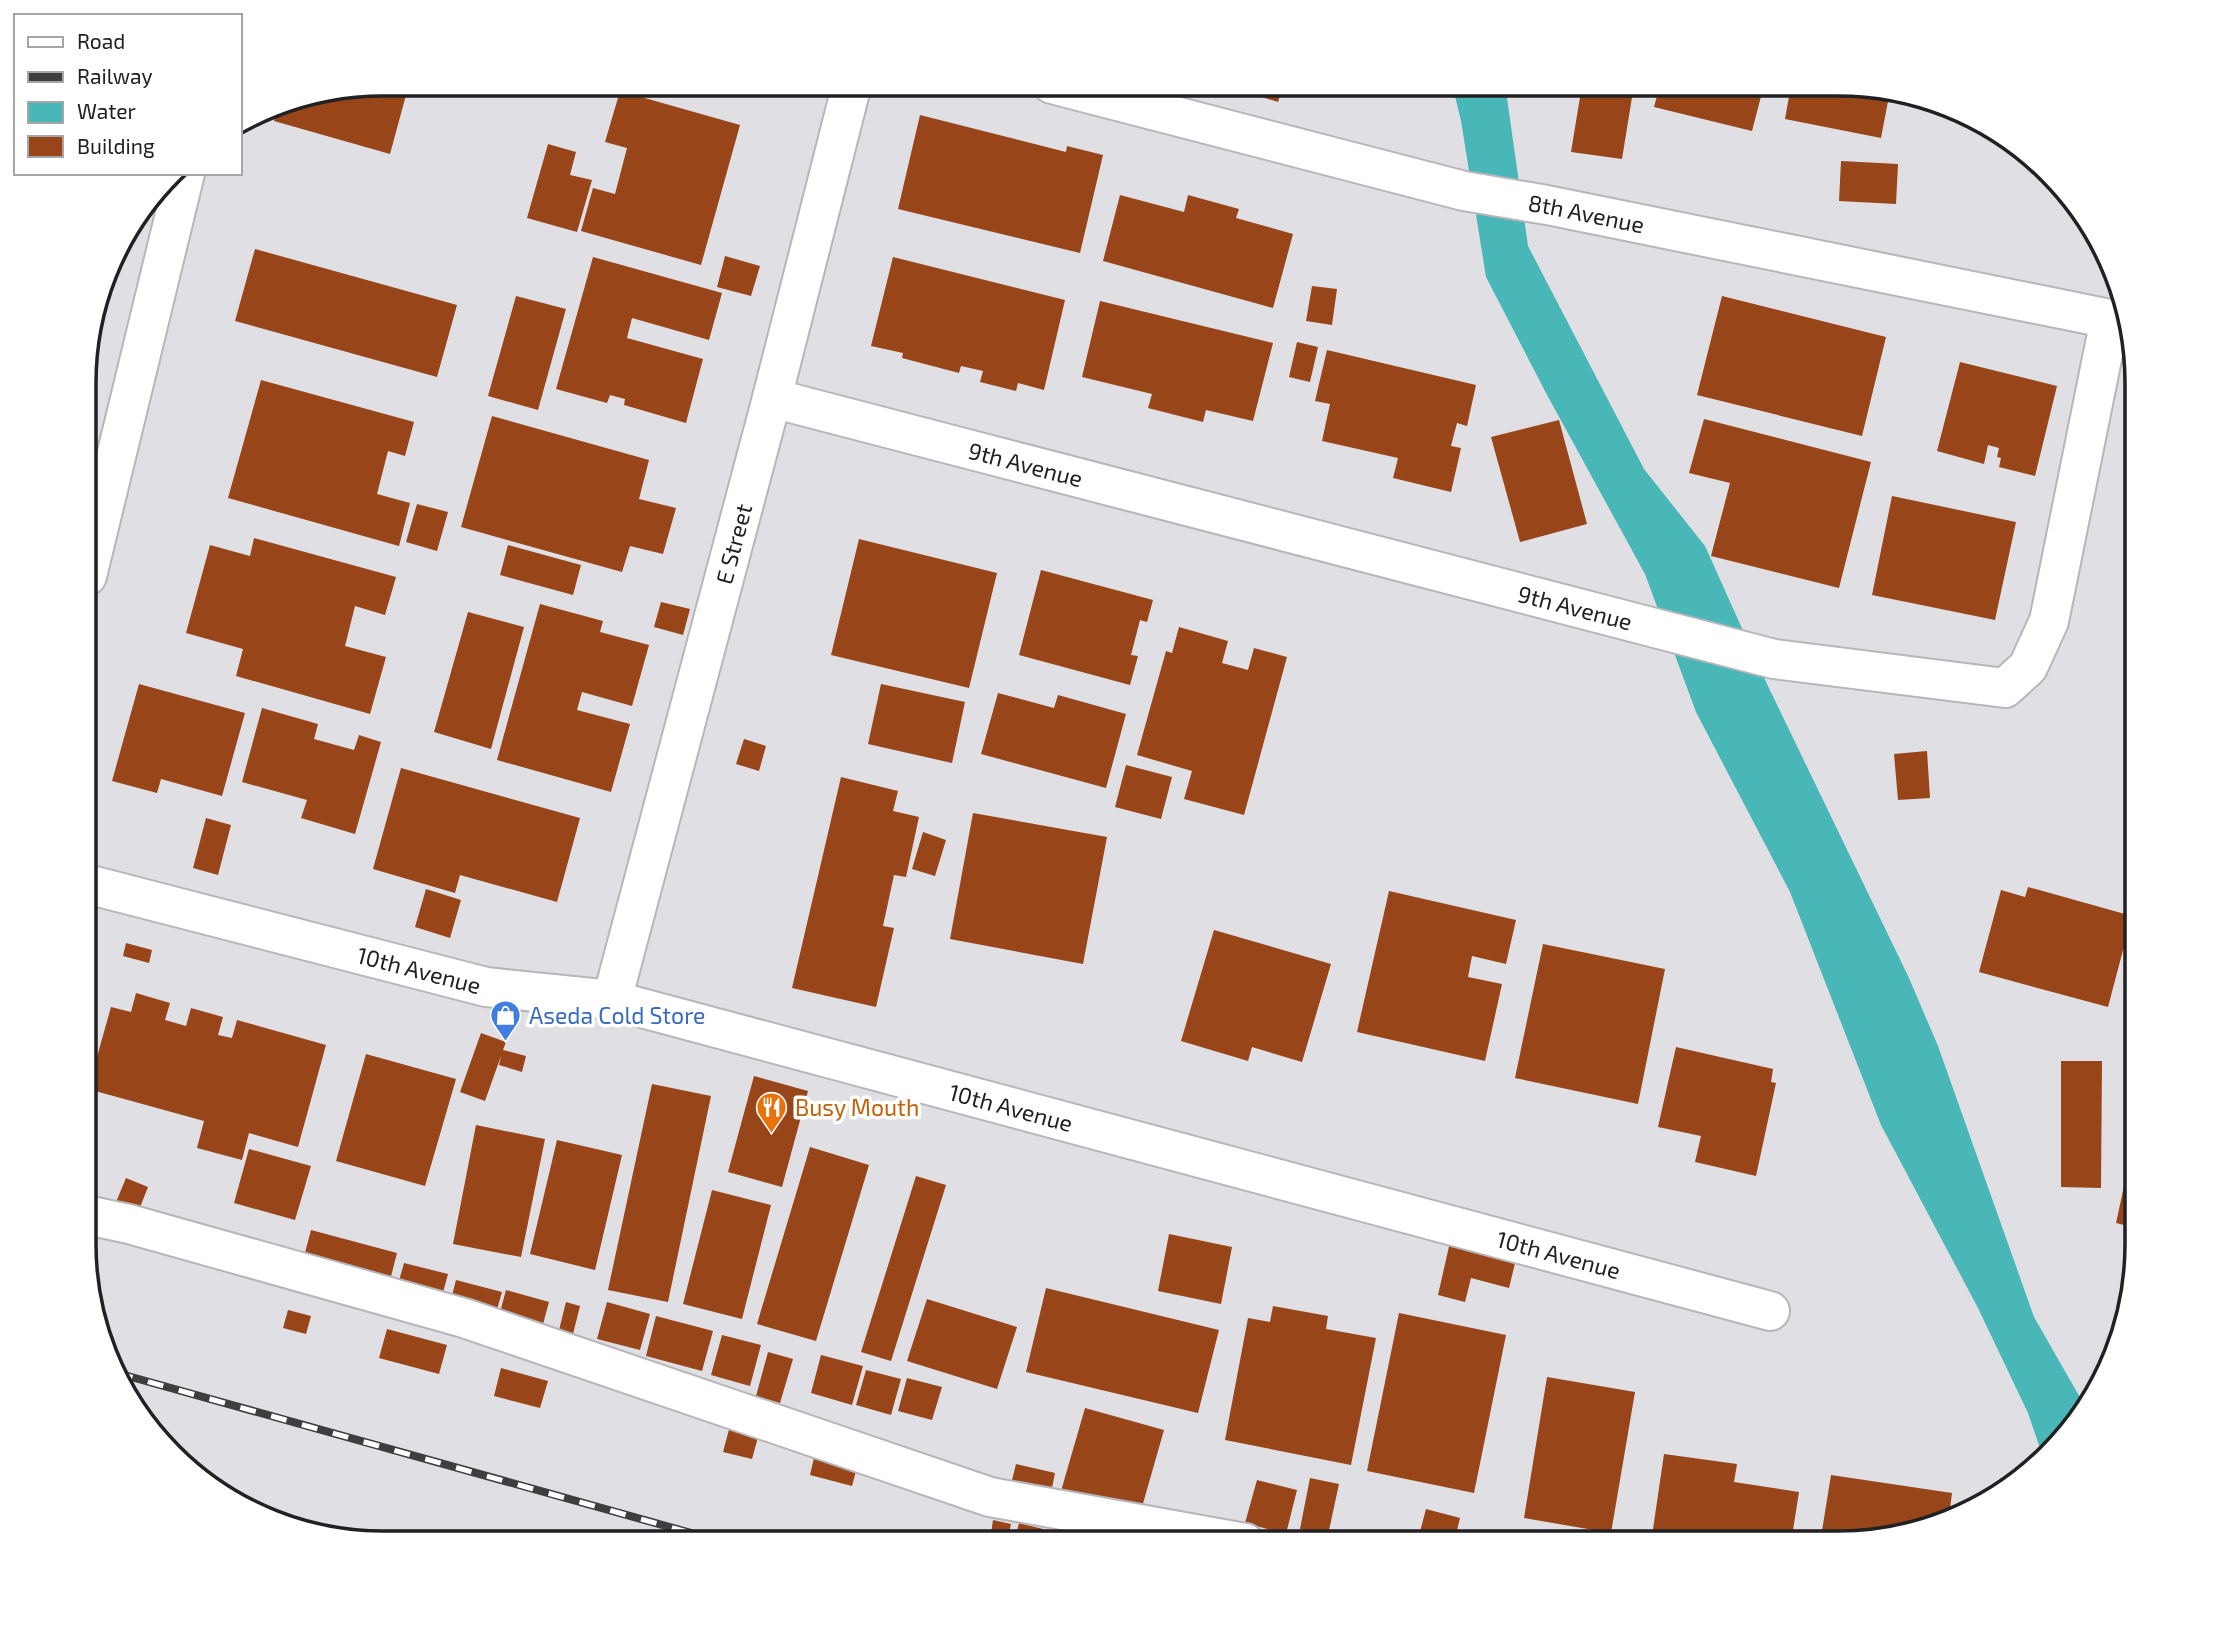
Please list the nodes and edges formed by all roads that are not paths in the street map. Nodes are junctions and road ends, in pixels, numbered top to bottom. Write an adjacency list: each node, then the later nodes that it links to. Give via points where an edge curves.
1 (849, 96): 5 (street, E Street)
2 (1098, 96): 4 (street, 8th Avenue, via 1464,191)
3 (184, 176): 6 (street)
4 (2118, 321): 5 (street, 9th Avenue, via 2049,621 2028,667 2005,688 1774,659)
5 (772, 398): 8 (street, E Street)
6 (96, 535)
7 (96, 887): 8 (street, 10th Avenue, via 486,987)
8 (612, 1000): 10 (street, 10th Avenue)
9 (96, 1217): 11 (street, via 464,1318 990,1497)
10 (1770, 1311)
11 (1178, 1531)

